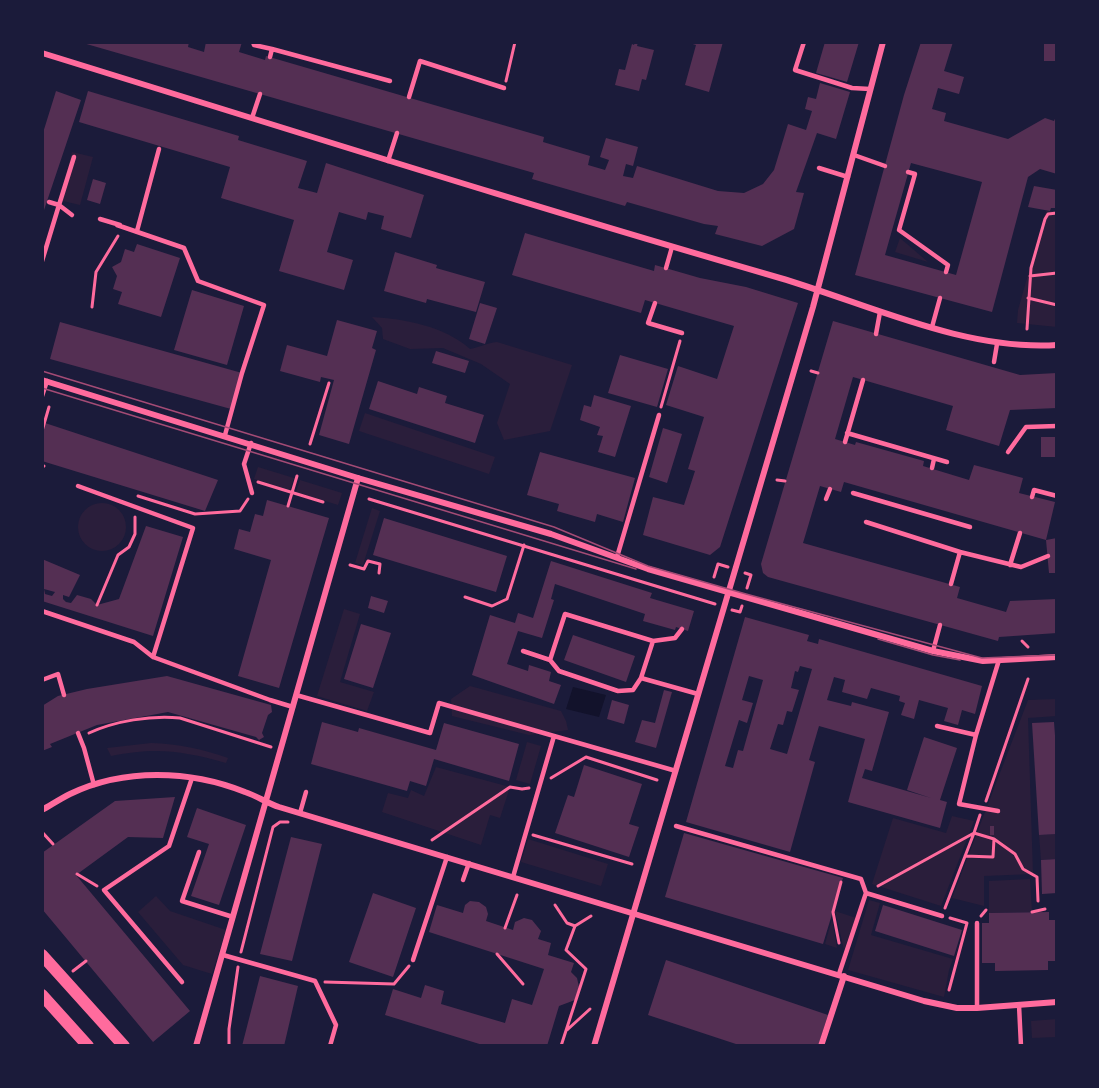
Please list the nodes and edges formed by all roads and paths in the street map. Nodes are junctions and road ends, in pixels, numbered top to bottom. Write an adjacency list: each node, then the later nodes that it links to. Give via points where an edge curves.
1 (253, 42): 5 (lane)
2 (515, 42): 9 (path)
3 (804, 42): 10 (lane, via 795,70 852,88)
4 (883, 42): 10 (street)
5 (272, 49): 7 (lane); 8 (lane)
6 (42, 53): 13 (street)
7 (270, 57)
8 (390, 81)
9 (504, 88): 12 (lane, via 420,61)
10 (870, 89): 16 (street)
11 (260, 94): 13 (lane)
12 (409, 98)
13 (252, 118): 18 (street)
14 (398, 133): 18 (lane)
15 (159, 149): 29 (lane)
16 (854, 155): 19 (lane); 22 (street)
17 (74, 157): 24 (lane)
18 (388, 161): 30 (street)
19 (885, 166)
20 (819, 168): 22 (lane)
21 (908, 172): 33 (lane, via 915,174 899,230 948,265)
22 (848, 177): 36 (street)
23 (48, 202): 24 (lane)
24 (59, 205): 26 (lane); 31 (lane)
25 (1057, 213): 35 (path, via 1048,214 1045,219)
26 (72, 215)
27 (100, 219): 28 (lane)
28 (120, 226): 29 (lane); 41 (path, via 96,272)
29 (137, 231): 61 (lane, via 183,248 198,281 264,305)
30 (672, 247): 32 (lane); 36 (street)
31 (42, 261)
32 (666, 268)
33 (946, 272)
34 (1057, 273): 35 (path)
35 (1030, 276): 38 (path)
36 (817, 291): 42 (street); 100 (street)
37 (940, 298): 43 (lane)
38 (1028, 298): 40 (path); 44 (path)
39 (655, 303): 45 (lane, via 648,323)
40 (1057, 305)
41 (92, 307)
42 (880, 312): 43 (street); 46 (lane)
43 (932, 327): 47 (street)
44 (1027, 329)
45 (682, 333): 57 (path)
46 (876, 334)
47 (997, 344): 48 (street); 49 (lane)
48 (1057, 345)
49 (994, 362)
50 (811, 371): 51 (path)
51 (818, 373)
52 (863, 380): 60 (lane)
53 (45, 381): 55 (lane); 61 (street)
54 (329, 383): 64 (path)
55 (42, 396)
56 (50, 406): 59 (path)
57 (659, 415): 95 (lane)
58 (1057, 426): 65 (lane, via 1026,427)
59 (42, 431)
60 (847, 433): 62 (lane); 66 (lane)
61 (225, 435): 63 (street)
62 (845, 442)
63 (251, 443): 70 (street); 77 (lane, via 244,464)
64 (310, 444)
65 (1008, 452)
66 (934, 459): 67 (lane); 68 (lane)
67 (947, 462)
68 (932, 468)
69 (297, 476): 76 (path)
70 (358, 478): 95 (street, via 551,534); 119 (street)
71 (249, 479): 76 (path)
72 (777, 480): 73 (path)
73 (785, 481)
74 (78, 486): 85 (lane)
75 (830, 489): 83 (lane)
76 (292, 492): 84 (path); 87 (path)
77 (252, 493): 79 (path, via 240,511 195,514)
78 (853, 493): 88 (lane)
79 (131, 494)
80 (1057, 496): 81 (lane, via 1034,489)
81 (1032, 497)
82 (369, 499): 92 (path)
83 (826, 499)
84 (323, 502)
85 (126, 503): 103 (path, via 135,518 135,534 129,547 118,555); 112 (lane, via 194,528)
86 (921, 504): 88 (lane)
87 (288, 506)
88 (918, 512): 90 (lane)
89 (866, 522): 93 (lane)
90 (970, 527)
91 (1020, 533): 97 (lane)
92 (524, 545): 101 (path, via 507,598 492,606); 102 (path)
93 (960, 552): 97 (lane); 99 (lane)
94 (1048, 556): 97 (lane, via 1021,567)
95 (617, 558): 100 (street)
96 (350, 565): 98 (path, via 364,569 368,561 380,564)
97 (1010, 565)
98 (379, 573)
99 (951, 584)
100 (728, 592): 111 (street); 120 (street)
101 (465, 597)
102 (707, 602)
103 (97, 605)
104 (42, 611): 112 (lane, via 134,642)
105 (940, 625): 111 (lane)
106 (682, 629): 107 (lane, via 675,638)
107 (653, 641): 114 (lane, via 565,614); 116 (lane)
108 (1022, 641): 109 (path)
109 (1028, 647)
110 (523, 651): 114 (lane)
111 (933, 651): 115 (street, via 983,661)
112 (153, 657): 121 (lane)
113 (1057, 657): 115 (street)
114 (550, 660): 116 (lane, via 559,671 618,691 633,690)
115 (999, 660): 125 (lane)
116 (641, 678): 120 (lane)
117 (42, 680): 118 (lane, via 58,674)
118 (64, 694)
119 (296, 694): 121 (street); 126 (lane, via 430,734 440,704)
120 (698, 694): 128 (street)
121 (293, 707): 132 (street)
122 (937, 726): 125 (lane)
123 (93, 731): 127 (path, via 166,717 180,718)
124 (78, 734): 130 (lane)
125 (976, 735): 134 (lane, via 959,804)
126 (554, 736): 128 (lane); 139 (lane)
127 (272, 747)
128 (676, 771): 158 (street)
129 (192, 778): 130 (street, via 164,774 119,778); 132 (street, via 246,792); 151 (lane, via 169,846)
130 (94, 785): 133 (street)
131 (306, 792): 135 (lane)
132 (265, 802): 135 (street); 161 (street)
133 (42, 810)
134 (998, 811)
135 (300, 813): 144 (street)
136 (297, 825): 168 (path, via 280,822 273,827)
137 (676, 826): 148 (lane)
138 (42, 831): 141 (path)
139 (526, 833): 146 (path); 149 (lane)
140 (994, 839): 143 (path, via 974,833); 143 (path, via 993,857); 154 (path, via 1015,854 1023,869 1037,877)
141 (53, 844)
142 (199, 852): 161 (lane, via 182,901)
143 (965, 856): 160 (path)
144 (447, 857): 145 (street); 169 (lane)
145 (469, 863): 149 (street); 150 (lane)
146 (632, 864)
147 (77, 874): 151 (path)
148 (844, 874): 152 (lane, via 861,879); 171 (path, via 832,912)
149 (513, 876): 158 (street)
150 (464, 880)
151 (104, 890): 175 (lane)
152 (866, 893): 160 (lane); 171 (lane)
153 (517, 895): 164 (path)
154 (1038, 901)
155 (555, 905): 163 (path, via 567,923)
156 (1045, 909): 157 (path)
157 (1032, 912)
158 (634, 913): 173 (street); 190 (street)
159 (591, 916): 163 (path)
160 (942, 916): 177 (path, via 967,923)
161 (233, 917): 167 (street)
162 (977, 923): 181 (lane)
163 (574, 926): 183 (path, via 567,950 586,969)
164 (505, 928)
165 (496, 954): 176 (path)
166 (42, 955): 185 (main road)
167 (223, 955): 168 (lane); 186 (street)
168 (239, 960): 174 (lane); 187 (path)
169 (413, 960): 174 (path, via 394,984)
170 (86, 961): 172 (path)
171 (843, 962): 173 (lane)
172 (73, 971)
173 (841, 975): 181 (street, via 924,1000); 191 (street)
174 (315, 981): 188 (lane, via 336,1025)
175 (182, 982)
176 (523, 984)
177 (949, 990)
178 (42, 995): 184 (main road)
179 (1057, 1002): 180 (street)
180 (1019, 1005): 181 (street); 192 (lane)
181 (977, 1008)
182 (590, 1009): 183 (path)
183 (566, 1030): 189 (path)
184 (88, 1046)
185 (124, 1046)
186 (196, 1046)
187 (229, 1046)
188 (330, 1046)
189 (561, 1046)
190 (594, 1046)
191 (821, 1046)
192 (1021, 1046)

